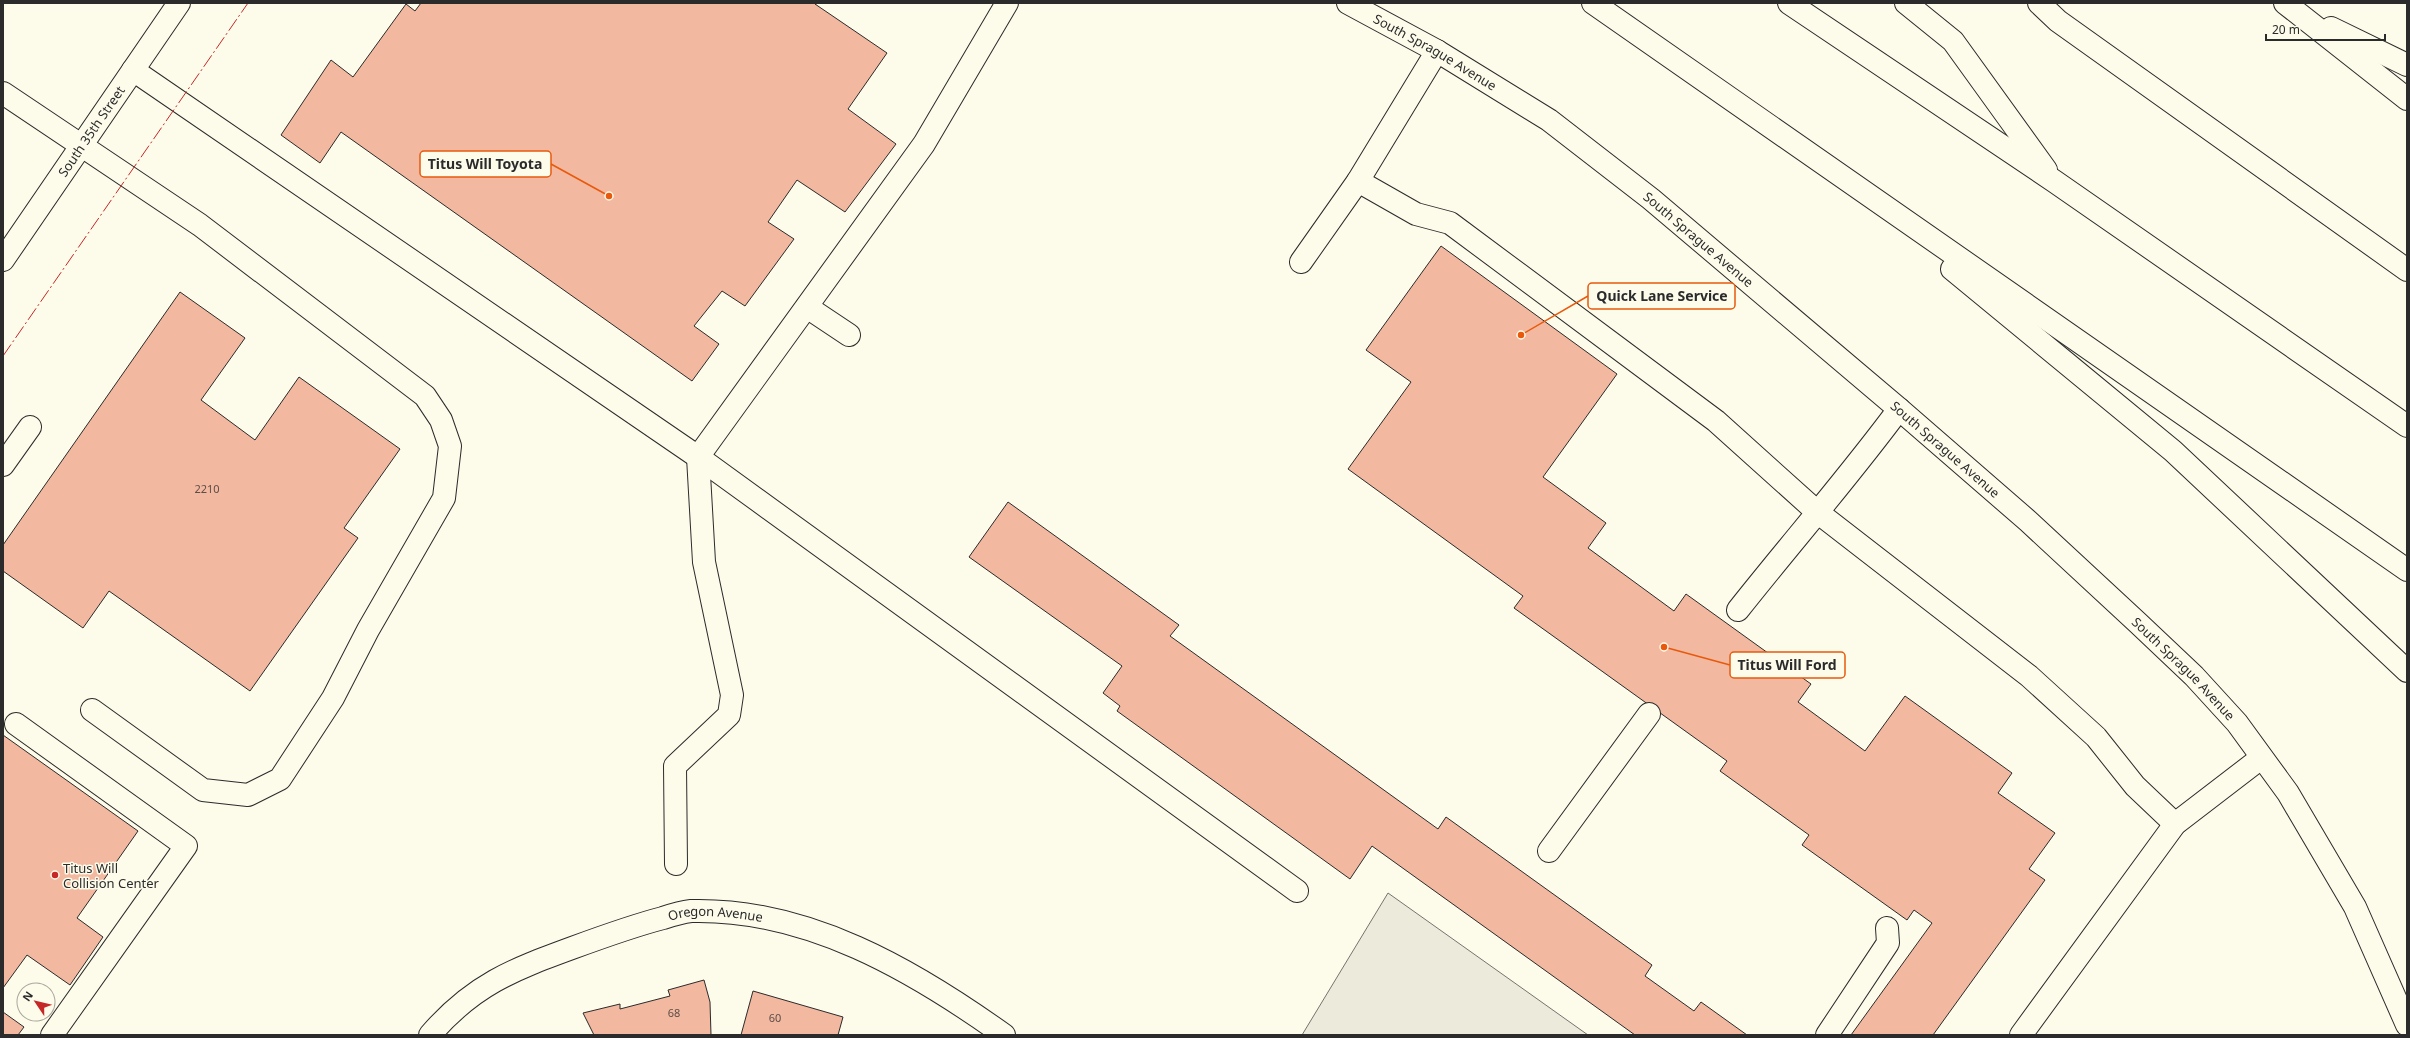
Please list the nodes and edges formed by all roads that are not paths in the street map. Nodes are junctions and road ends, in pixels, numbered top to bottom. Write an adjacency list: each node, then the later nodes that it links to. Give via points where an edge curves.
1 (179, 3): 11 (main road, South 35th Street)
2 (1008, 3): 21 (main road, via 924,144)
3 (1348, 3): 9 (main road, South Sprague Avenue)
4 (1593, 3): 14 (main road)
5 (1789, 3): 17 (main road)
6 (1906, 3): 17 (main road, via 1953,41)
7 (2039, 3): 20 (main road, via 2058,21)
8 (2288, 6): 10 (main road); 13 (main road)
9 (1437, 51): 16 (main road); 23 (main road, South Sprague Avenue, via 1550,120 1651,199)
10 (2407, 65)
11 (133, 70): 15 (main road, South 35th Street); 26 (main road)
12 (3, 93): 15 (main road)
13 (2407, 99)
14 (1757, 117): 29 (main road); 31 (main road, via 1913,238 2173,451)
15 (81, 147): 18 (main road, South 35th Street); 32 (main road, via 200,225 425,396 441,420 450,446 444,498 368,630 333,698 280,779 248,795 203,790)
16 (1358, 181): 19 (main road); 28 (main road, via 1416,214 1450,223 1716,421)
17 (2054, 181): 24 (main road)
18 (3, 260)
19 (1301, 262)
20 (2407, 270)
21 (807, 306): 22 (main road); 26 (main road)
22 (848, 335)
23 (1899, 409): 28 (main road, via 1862,459); 35 (main road, South Sprague Avenue, via 2028,521 2138,622 2194,676 2237,723)
24 (2407, 426)
25 (30, 427): 27 (main road)
26 (698, 457): 38 (main road, via 704,562 732,694 729,715 675,766); 39 (main road)
27 (3, 465)
28 (1816, 511): 30 (main road); 36 (main road, via 2028,676 2096,737 2135,786)
29 (2407, 570)
30 (1738, 610)
31 (2407, 671)
32 (92, 710)
33 (1649, 714): 37 (main road)
34 (16, 724): 42 (main road, via 186,846)
35 (2261, 758): 36 (main road); 41 (main road, South Sprague Avenue, via 2288,793 2355,907)
36 (2176, 824): 46 (main road)
37 (1549, 851)
38 (676, 864)
39 (1297, 891)
40 (1886, 928): 45 (main road, via 1888,943)
41 (2407, 1025)
42 (52, 1035)
43 (430, 1035): 44 (main road, Oregon Avenue, via 458,1005 502,977 532,963 641,923 690,911 758,918 816,932 848,943 939,990)
44 (1004, 1035)
45 (1827, 1035)
46 (2021, 1035)

